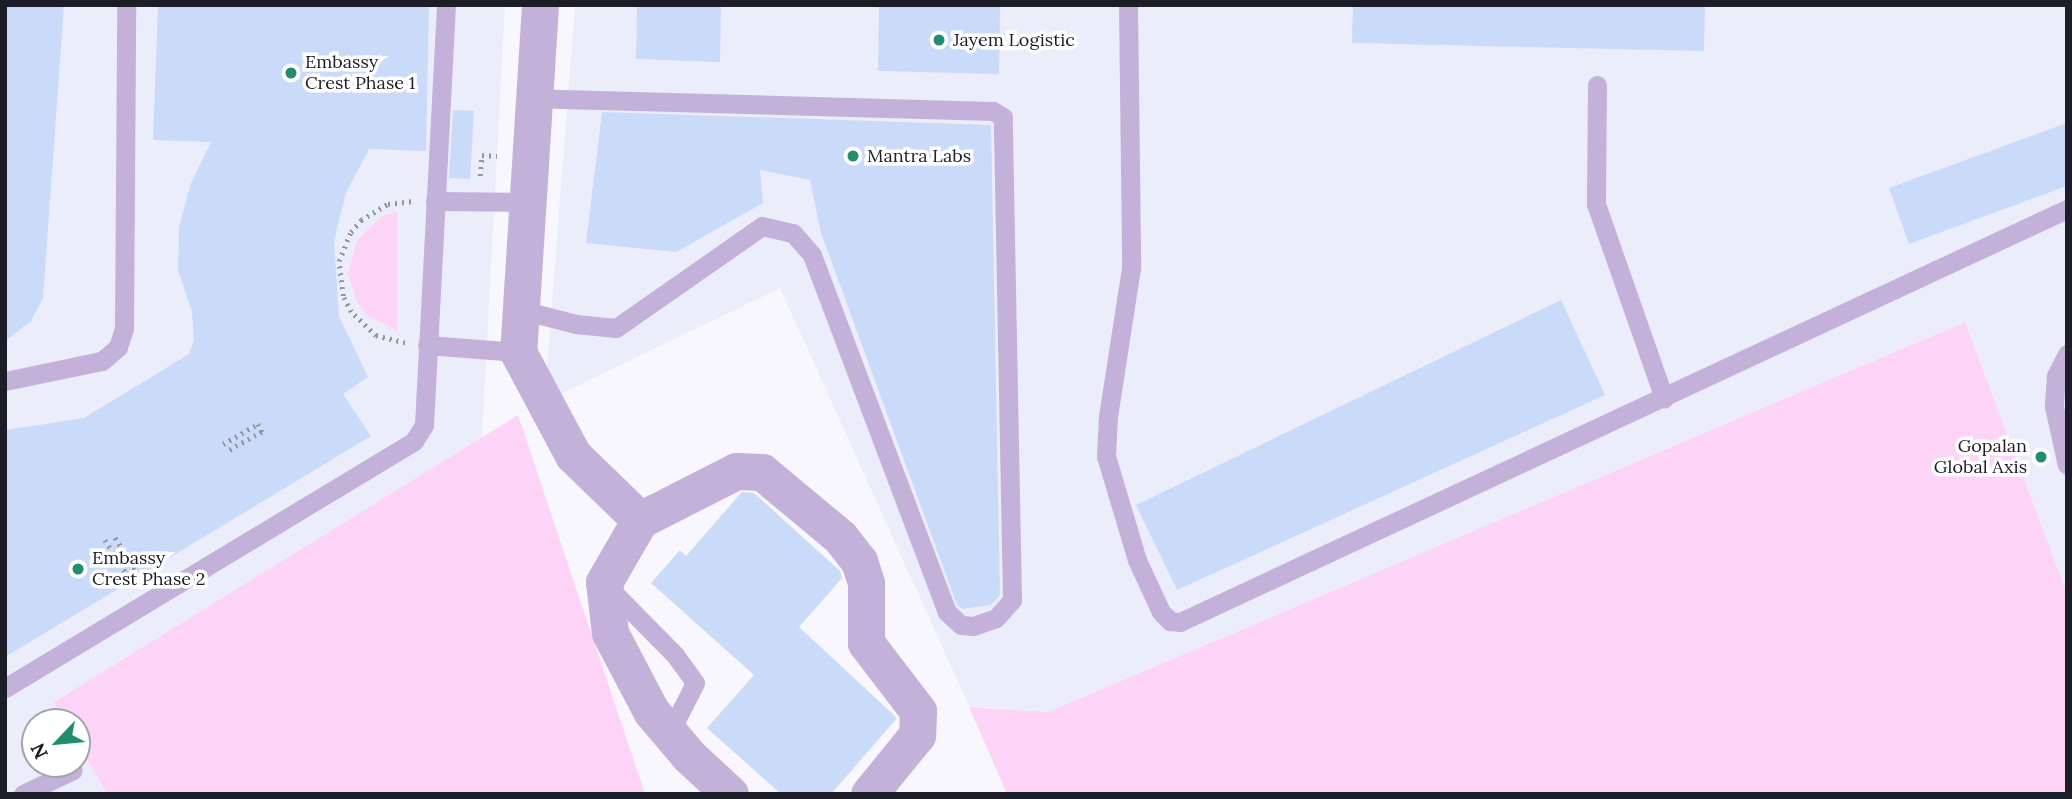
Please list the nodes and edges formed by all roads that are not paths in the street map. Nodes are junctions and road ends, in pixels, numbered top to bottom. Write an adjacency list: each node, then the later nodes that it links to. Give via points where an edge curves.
1 (126, 5): 14 (lane, via 124,329 118,347 102,360)
2 (446, 5): 7 (lane)
3 (540, 5): 6 (street)
4 (1128, 5): 15 (lane, via 1131,268 1106,456 1137,560 1161,612 1170,621 1181,622)
5 (1597, 85): 15 (lane, via 1596,204)
6 (534, 98): 8 (street); 10 (lane, via 993,111 1003,117 1012,600 996,618 973,626 961,625 947,612 812,255 793,233 762,226 616,328 576,324)
7 (435, 201): 8 (lane); 11 (lane)
8 (527, 202): 10 (street)
9 (2067, 209): 15 (lane)
10 (521, 310): 12 (street)
11 (427, 345): 12 (lane); 19 (lane, via 424,425 414,441)
12 (518, 352): 17 (street, via 573,455)
13 (2067, 354): 16 (lane, via 2056,376 2054,407)
14 (5, 381)
15 (1664, 398)
16 (2067, 465)
17 (640, 520): 18 (street); 24 (street, via 736,471 762,472 840,537 859,561 866,583 866,643 918,710 916,735)
18 (604, 582): 20 (street, via 610,633 651,711); 20 (lane, via 675,655 695,683)
19 (5, 688)
20 (670, 732): 23 (street)
21 (56, 778): 22 (lane)
22 (23, 794)
23 (730, 794)
24 (869, 794)

